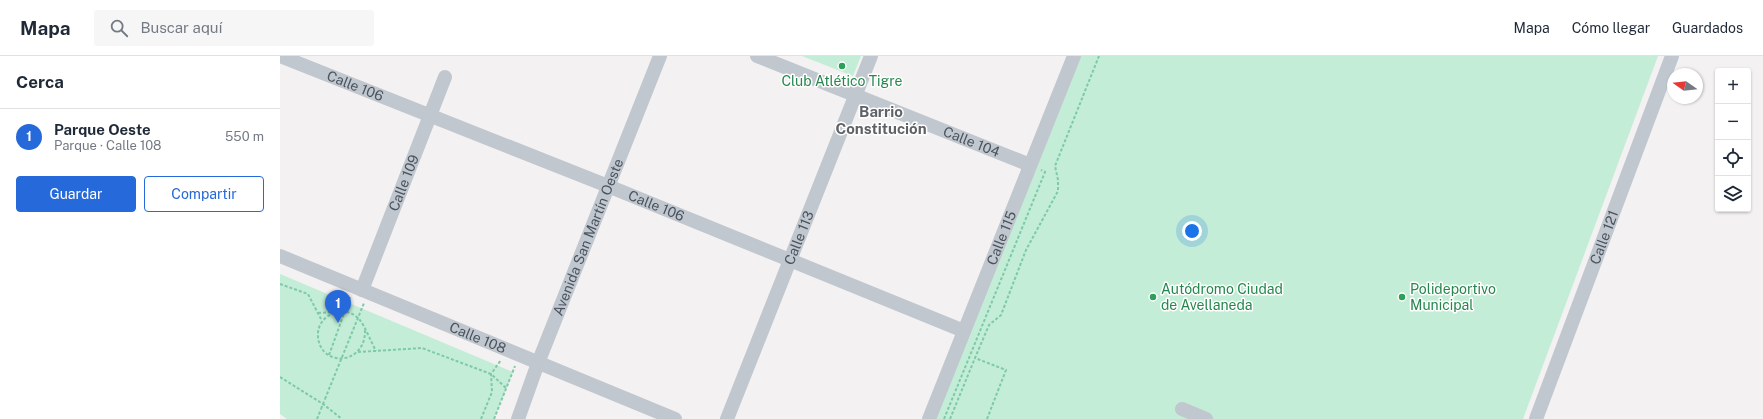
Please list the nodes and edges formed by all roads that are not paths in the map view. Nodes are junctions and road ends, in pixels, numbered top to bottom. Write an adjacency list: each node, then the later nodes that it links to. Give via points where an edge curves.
1 (280, 56): 9 (street, Calle 106)
2 (660, 56): 11 (street, Avenida San Martín Oeste)
3 (757, 56): 8 (street, Calle 104)
4 (871, 56): 8 (street, Calle 113)
5 (1074, 56): 10 (street, Calle 115)
6 (1672, 56): 23 (street, Calle 121)
7 (445, 77): 9 (street, Calle 109)
8 (855, 95): 10 (street, Calle 104); 13 (street, Calle 113)
9 (430, 117): 11 (street, Calle 106); 14 (street, Calle 109)
10 (1030, 165): 15 (street, Calle 115)
11 (608, 186): 13 (street, Calle 106); 16 (street, Avenida San Martín Oeste)
12 (280, 256): 14 (street, Calle 108)
13 (790, 260): 15 (street, Calle 106); 20 (street, Calle 113)
14 (361, 290): 16 (street, Calle 108)
15 (964, 331): 21 (street, Calle 115)
16 (538, 363): 18 (street, Avenida San Martín Oeste); 19 (street, Calle 108)
17 (1182, 409): 22 (street)
18 (518, 419)
19 (675, 419)
20 (727, 419)
21 (929, 419)
22 (1206, 419)
23 (1536, 419)

